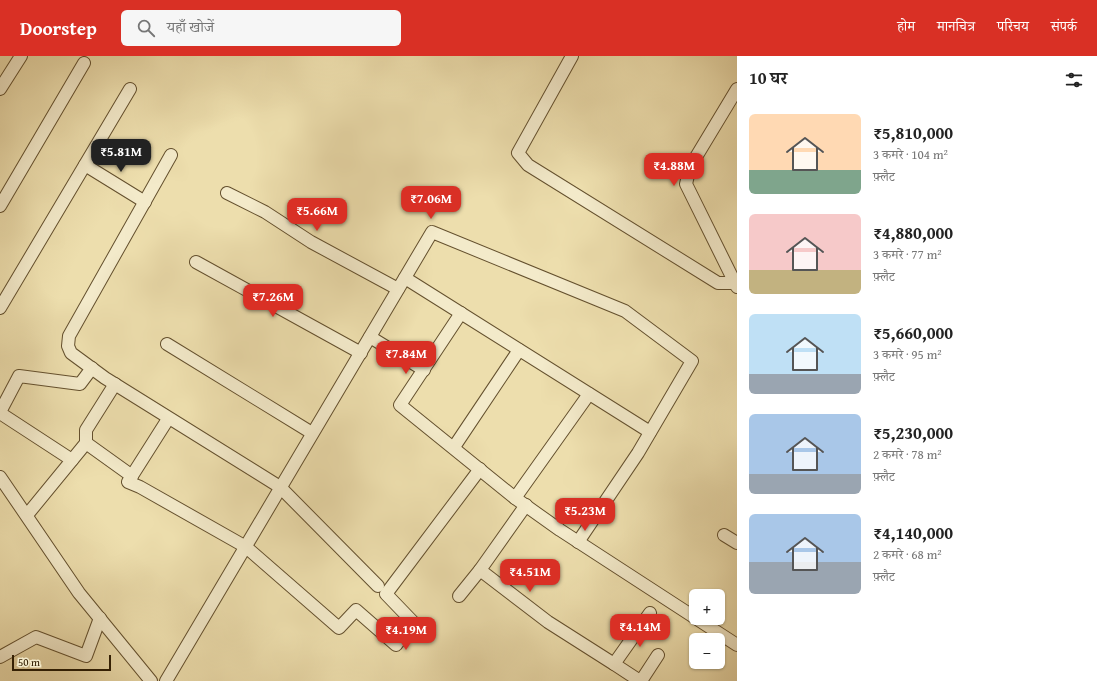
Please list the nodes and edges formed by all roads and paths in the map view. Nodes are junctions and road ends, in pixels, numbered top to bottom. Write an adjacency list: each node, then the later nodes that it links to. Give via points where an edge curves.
1 (21, 56): 4 (street)
2 (572, 56): 14 (street, via 518,153 528,165 718,283)
3 (84, 63): 11 (street)
4 (0, 89)
5 (130, 89): 8 (street)
6 (737, 89): 14 (street, via 690,167 686,184)
7 (171, 155): 10 (street)
8 (85, 166): 10 (street); 16 (street)
9 (227, 193): 15 (street, via 265,212 311,242)
10 (145, 202): 22 (street, via 69,336 68,346 71,353)
11 (0, 206)
12 (196, 262): 21 (street)
13 (405, 278): 15 (street); 17 (street); 28 (street, via 432,232 625,311 692,362)
14 (736, 284)
15 (398, 289): 18 (street)
16 (0, 308)
17 (461, 313): 20 (street); 23 (street)
18 (370, 337): 21 (street); 23 (street)
19 (166, 344): 29 (street)
20 (519, 350): 25 (street); 31 (street)
21 (361, 353): 29 (street)
22 (92, 368): 24 (street); 26 (street, via 80,384 19,376)
23 (424, 370): 31 (street, via 400,405)
24 (115, 384): 27 (street); 30 (street, via 86,430)
25 (589, 394): 28 (street); 37 (street)
26 (0, 412): 32 (street)
27 (168, 419): 34 (street); 36 (street)
28 (650, 432): 41 (street)
29 (312, 434): 36 (street)
30 (86, 443): 32 (street); 34 (street)
31 (454, 447): 33 (street)
32 (72, 460): 39 (street)
33 (480, 469): 37 (street); 43 (street, via 386,594 413,622 396,645 356,610 339,628)
34 (132, 476): 43 (street, via 128,482 140,486)
35 (0, 477): 39 (street)
36 (280, 487): 43 (street); 45 (street)
37 (515, 498): 38 (street)
38 (526, 505): 41 (street); 44 (street)
39 (27, 515): 48 (street, via 79,593)
40 (724, 535): 42 (street)
41 (578, 542): 49 (street)
42 (737, 543)
43 (246, 547): 54 (street)
44 (480, 570): 46 (street); 52 (street, via 548,622)
45 (378, 586)
46 (459, 596)
47 (650, 613): 52 (street)
48 (100, 618): 51 (street, via 86,656 36,637); 53 (street)
49 (737, 645)
50 (658, 655): 55 (street)
51 (0, 657)
52 (614, 664): 55 (street)
53 (151, 681)
54 (166, 681)
55 (640, 681)

